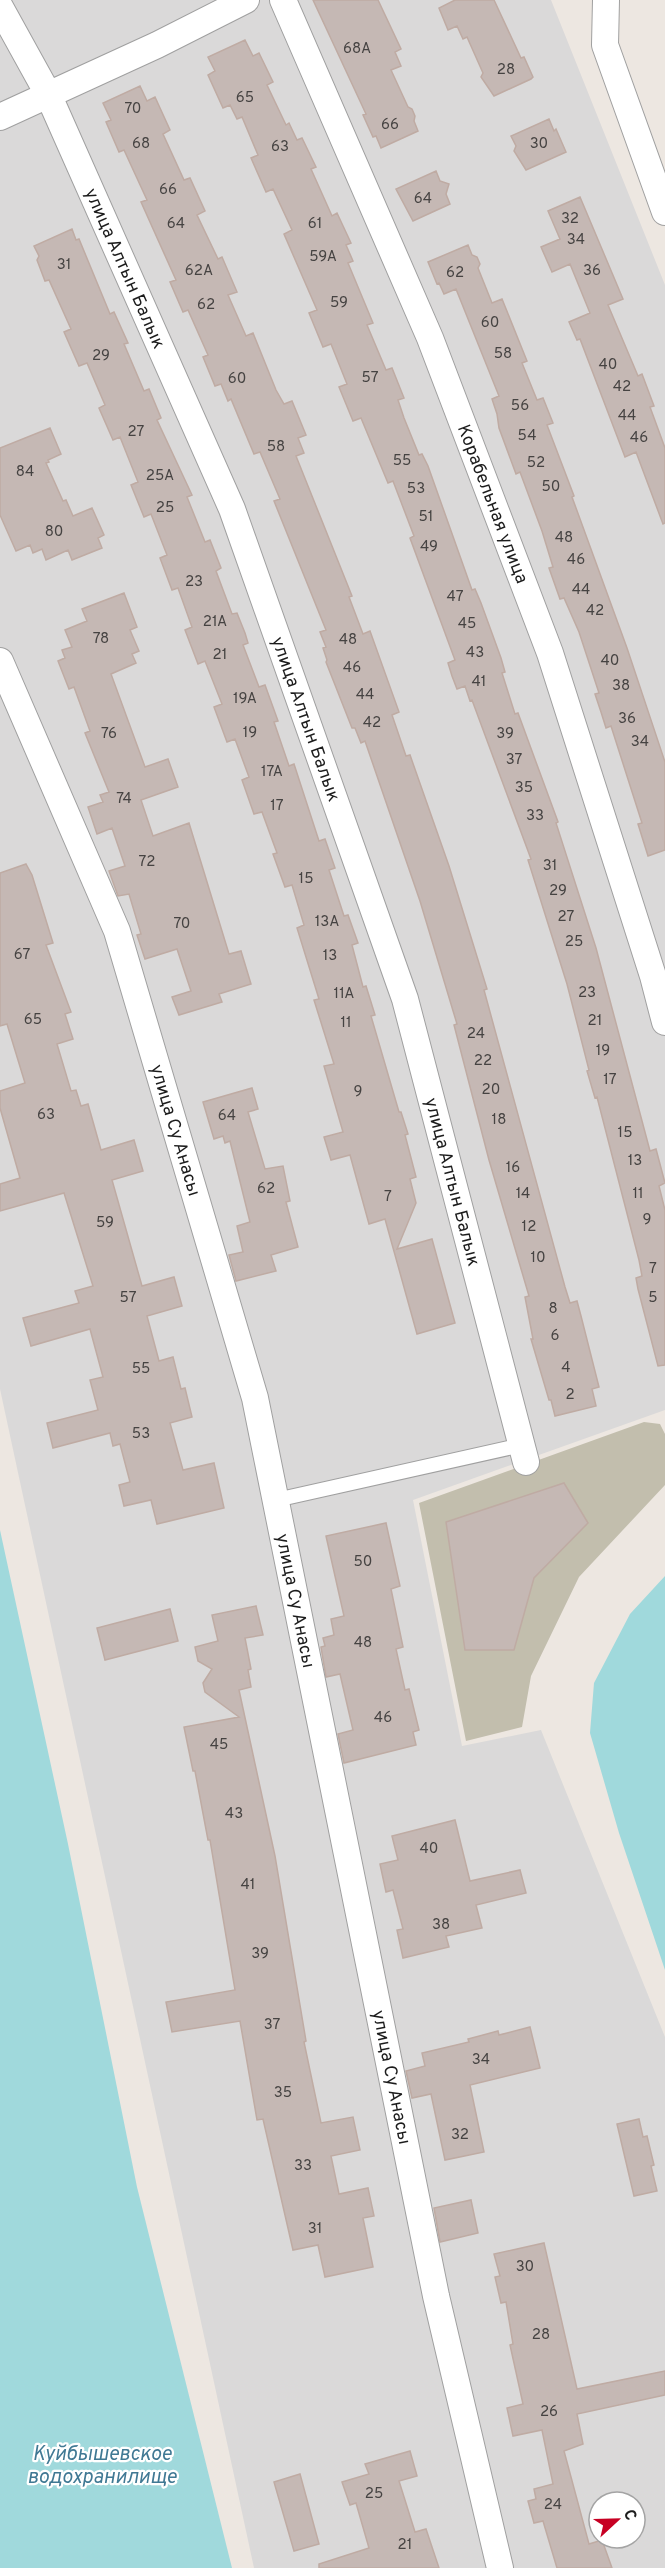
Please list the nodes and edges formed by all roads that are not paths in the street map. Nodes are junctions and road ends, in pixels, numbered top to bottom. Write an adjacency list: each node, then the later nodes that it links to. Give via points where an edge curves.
1 (246, 0): 5 (street)
2 (283, 0): 9 (street, Корабельная улица, via 430,338 546,643)
3 (606, 0): 7 (street, via 605,45)
4 (0, 7): 5 (street, улица Алтын Балык)
5 (48, 94): 6 (street); 10 (street, улица Алтын Балык, via 232,510 401,988)
6 (0, 117)
7 (665, 212)
8 (0, 661): 11 (street, улица Су Анасы, via 117,931 255,1398)
9 (665, 1023)
10 (524, 1454): 11 (lane)
11 (276, 1500): 12 (street, улица Су Анасы, via 436,2296)
12 (500, 2568)

